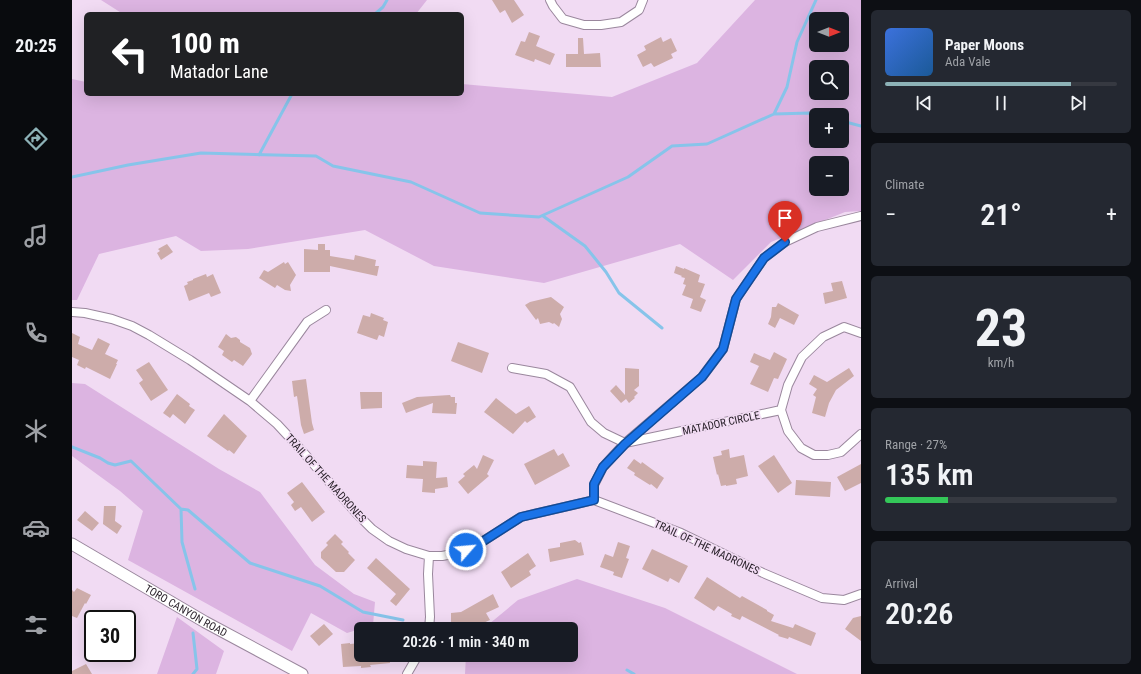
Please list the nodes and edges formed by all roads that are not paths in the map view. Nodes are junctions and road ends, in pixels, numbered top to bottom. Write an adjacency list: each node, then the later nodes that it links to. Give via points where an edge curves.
1 (550, 0): 2 (street, via 563,19 584,25 601,26 621,22 639,10)
2 (642, 0)
3 (861, 216): 11 (street, via 817,227 785,242 764,258 736,299 723,349 702,377)
4 (326, 310): 8 (street, via 307,322)
5 (72, 312): 8 (street, TRAIL OF THE MADRONES, via 112,319 149,334)
6 (861, 333): 9 (street, via 844,327 823,337 802,358 788,385)
7 (512, 368): 11 (street, via 546,374 570,387 591,422 604,433)
8 (250, 401): 14 (street, TRAIL OF THE MADRONES, via 282,430 372,529 389,541)
9 (781, 410): 10 (street, via 792,437 801,448 814,455 841,452); 11 (street, MATADOR CIRCLE)
10 (861, 434)
11 (625, 444): 12 (street, via 603,467 594,484)
12 (594, 500): 14 (street, TRAIL OF THE MADRONES, via 521,517 474,547 458,553); 15 (street, TRAIL OF THE MADRONES, via 681,533 822,598 844,600)
13 (72, 544): 18 (street, TORO CANYON ROAD, via 205,622)
14 (429, 556): 16 (street)
15 (861, 594)
16 (430, 622)
17 (414, 662): 19 (street)
18 (302, 674)
19 (407, 674)

